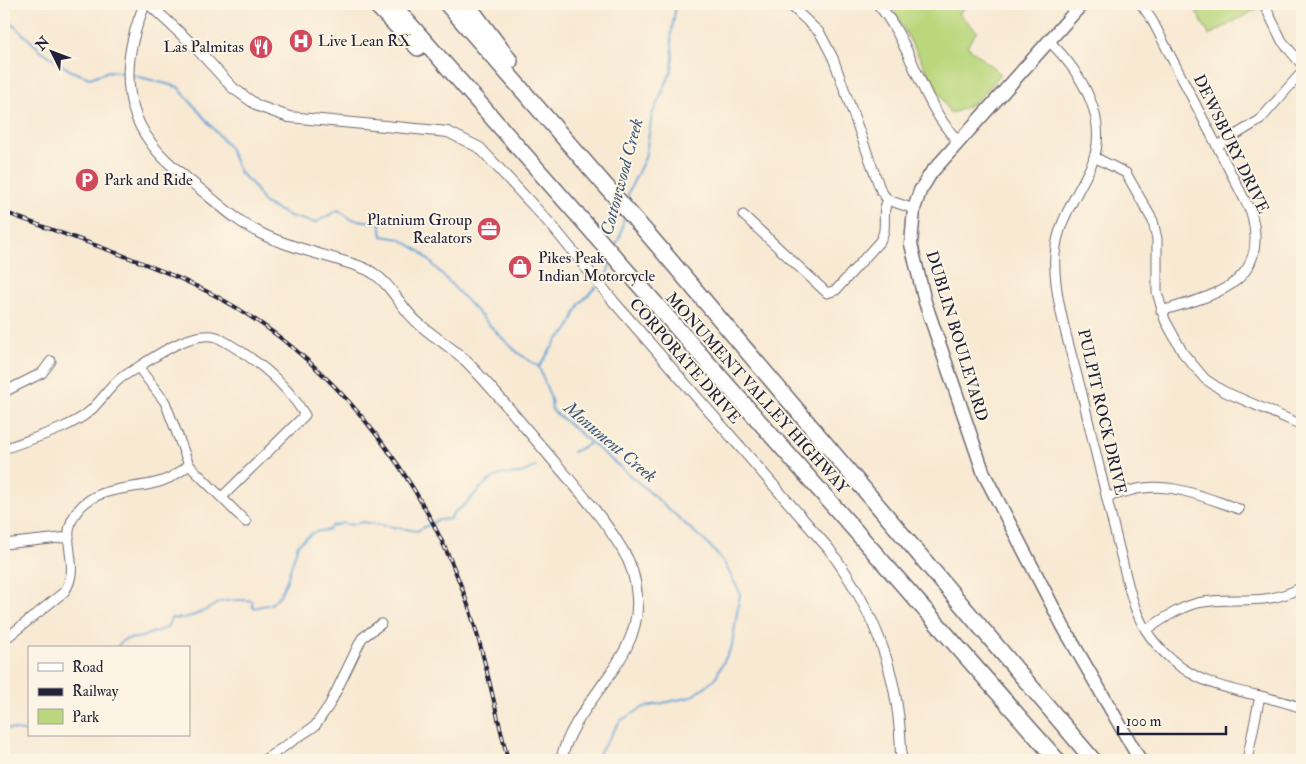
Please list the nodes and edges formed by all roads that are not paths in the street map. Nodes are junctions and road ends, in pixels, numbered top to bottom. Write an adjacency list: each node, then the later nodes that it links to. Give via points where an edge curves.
1 (147, 4): 43 (street, via 134,28 128,62 133,104 147,138 172,166 248,227 282,243 365,268 382,280 411,316 463,359 502,401 619,544 635,580 638,598 634,631 618,663 576,722); 44 (street, CORPORATE DRIVE, via 196,48 228,83 258,106 289,117 448,132 465,138 496,162 849,575 872,618 891,673 900,714)
2 (375, 4): 18 (highway, via 478,112)
3 (392, 4): 18 (highway, MONUMENT VALLEY HIGHWAY)
4 (447, 4): 14 (highway, MONUMENT VALLEY HIGHWAY)
5 (467, 4): 14 (highway)
6 (789, 4): 19 (street, via 820,33 833,58 881,191)
7 (878, 4): 15 (street, via 900,38 938,117)
8 (1082, 4): 11 (main road, DUBLIN BOULEVARD)
9 (1141, 4): 16 (street, DEWSBURY DRIVE)
10 (1264, 4): 12 (street, via 1282,41)
11 (1048, 40): 15 (main road, DUBLIN BOULEVARD); 17 (street, PULPIT ROCK DRIVE, via 1070,63 1092,104 1098,132)
12 (1302, 65)
13 (1302, 72): 16 (street, via 1260,120)
14 (556, 128): 47 (highway, MONUMENT VALLEY HIGHWAY)
15 (958, 141): 20 (main road, DUBLIN BOULEVARD, via 931,173)
16 (1217, 146): 22 (street, DEWSBURY DRIVE, via 1251,212 1255,234 1253,254 1237,280 1222,292)
17 (1094, 157): 22 (street, via 1126,173 1153,221 1157,239 1157,292); 30 (street, PULPIT ROCK DRIVE, via 1063,219 1056,245 1054,274)
18 (530, 161): 39 (highway, MONUMENT VALLEY HIGHWAY)
19 (888, 200): 20 (street); 21 (street, via 883,208 886,224 880,241 836,290 827,293)
20 (914, 209): 48 (main road, DUBLIN BOULEVARD, via 911,244 925,302 984,474 1064,628)
21 (743, 215)
22 (1162, 311): 26 (street, via 1182,353 1206,379 1234,398)
23 (51, 360): 25 (street, via 42,373)
24 (138, 368): 27 (street, via 114,383 81,418); 28 (street, via 165,402); 29 (street, via 189,338 217,336 265,367 295,399 305,416)
25 (4, 392)
26 (1302, 425)
27 (4, 449)
28 (189, 466): 29 (street); 33 (street, via 160,482 100,494 72,518)
29 (222, 497): 32 (street)
30 (1106, 497): 31 (street, via 1145,487 1171,489); 37 (street, PULPIT ROCK DRIVE, via 1134,604)
31 (1239, 509)
32 (246, 522)
33 (69, 537): 34 (street); 38 (street, via 72,568 64,592)
34 (4, 544)
35 (1302, 587): 37 (street, via 1263,600 1198,603 1177,611)
36 (381, 624): 42 (street, via 362,638 330,704 315,726)
37 (1146, 630): 40 (street, PULPIT ROCK DRIVE, via 1172,660 1193,675 1223,688)
38 (4, 637)
39 (987, 680): 45 (highway, via 1004,710); 46 (highway, MONUMENT VALLEY HIGHWAY)
40 (1260, 696): 41 (street, PULPIT ROCK DRIVE); 49 (street)
41 (1302, 708)
42 (264, 760)
43 (561, 760)
44 (901, 760)
45 (1045, 760)
46 (1057, 760)
47 (1093, 760)
48 (1140, 760)
49 (1246, 760)

